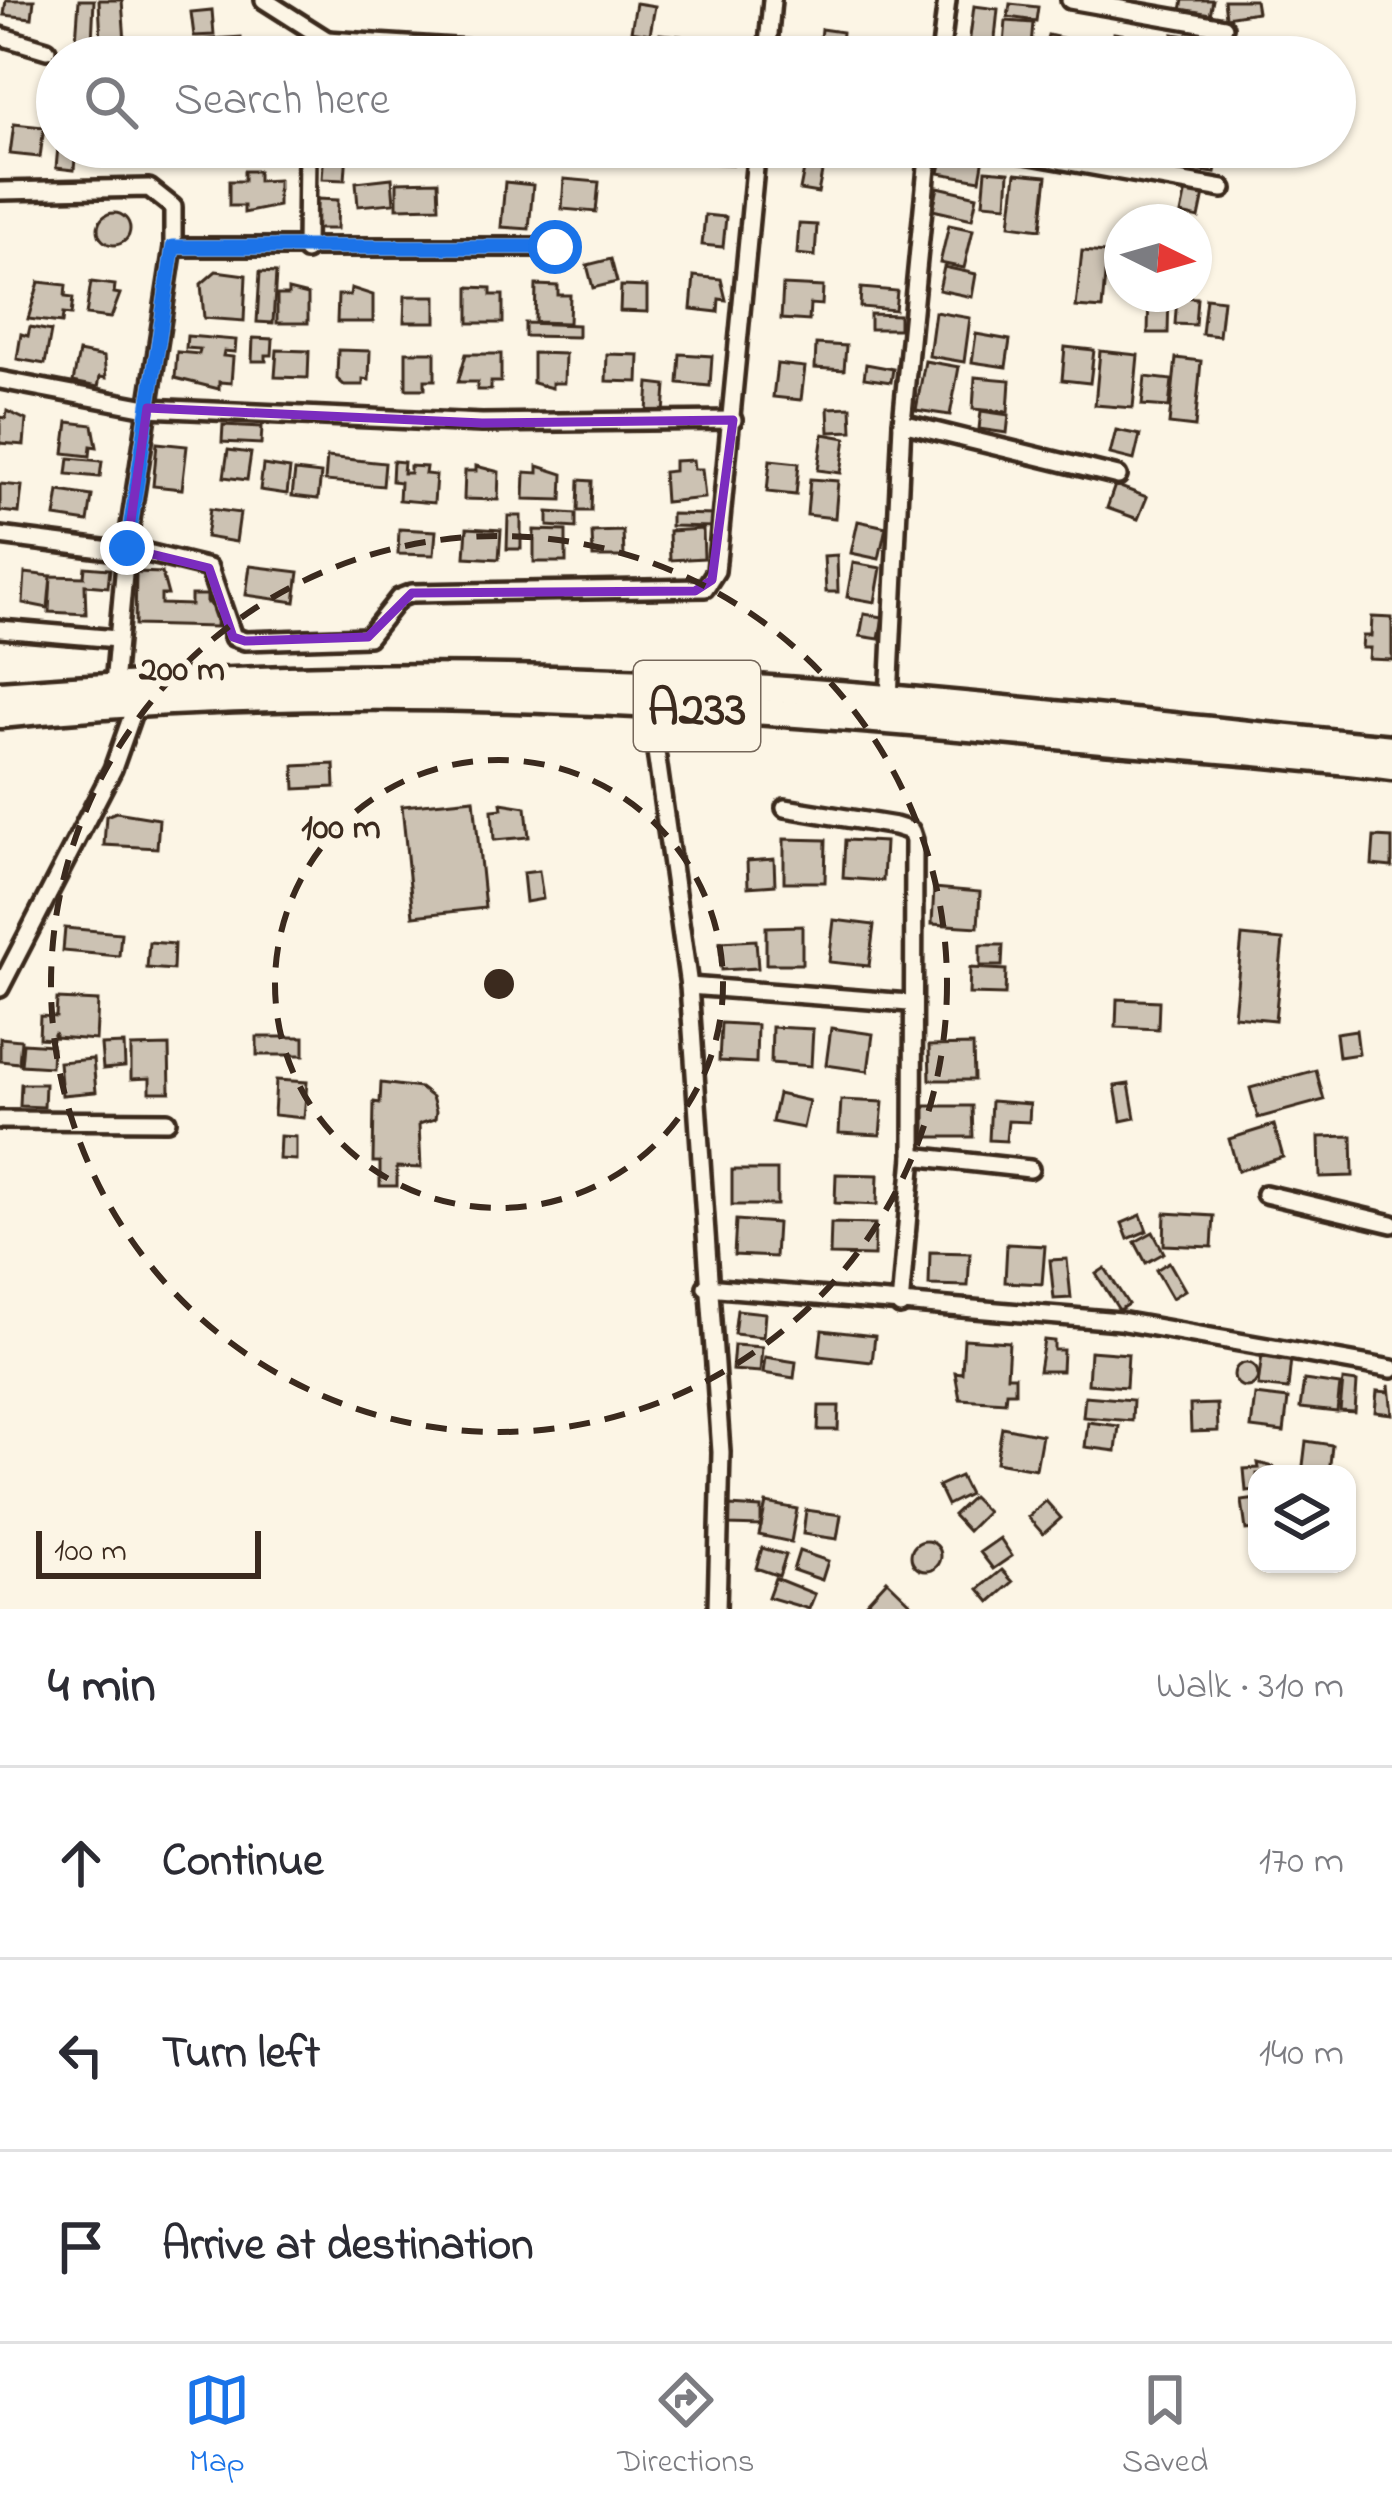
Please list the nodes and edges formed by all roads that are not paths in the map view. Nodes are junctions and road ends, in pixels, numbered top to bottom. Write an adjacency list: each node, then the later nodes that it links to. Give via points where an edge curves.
1 (264, 0): 7 (street)
2 (772, 0): 8 (street)
3 (947, 0): 9 (street)
4 (1070, 0): 5 (street)
5 (1225, 27)
6 (0, 36): 10 (street)
7 (321, 36)
8 (769, 36)
9 (943, 36)
10 (36, 47)
11 (307, 168): 19 (street)
12 (755, 168): 22 (street)
13 (927, 168): 23 (street)
14 (1104, 168): 15 (street)
15 (1223, 189)
16 (0, 191): 17 (street, via 149,188 173,207)
17 (173, 247): 19 (street); 21 (street)
18 (555, 247): 19 (street)
19 (306, 250)
20 (0, 380): 21 (street)
21 (147, 408): 22 (street, via 482,423); 26 (street)
22 (733, 420): 26 (street, via 716,571 695,591 412,593 368,637 245,641 233,637 209,568)
23 (902, 423): 24 (street); 31 (street)
24 (1118, 476)
25 (0, 536): 26 (street)
26 (126, 550): 28 (street)
27 (0, 629): 28 (street)
28 (117, 639): 29 (street)
29 (115, 685): 30 (highway, A233); 31 (highway, A233, via 565,680)
30 (0, 694)
31 (889, 699): 35 (highway, A233)
32 (649, 702): 33 (highway, A233); 36 (highway, A233); 38 (street)
33 (136, 704): 34 (highway, A233); 39 (street, via 112,770)
34 (0, 715)
35 (1392, 748)
36 (1392, 767)
37 (785, 808): 40 (street, via 911,831)
38 (688, 986): 40 (street); 47 (street)
39 (0, 988)
40 (909, 1003): 43 (street)
41 (0, 1120): 42 (street)
42 (166, 1121)
43 (913, 1156): 44 (street); 48 (street)
44 (1030, 1169)
45 (1264, 1194): 46 (street)
46 (1392, 1224)
47 (706, 1287): 48 (street); 50 (street, via 721,1452)
48 (900, 1306): 49 (street, via 1120,1321)
49 (1392, 1369)
50 (717, 1609)

